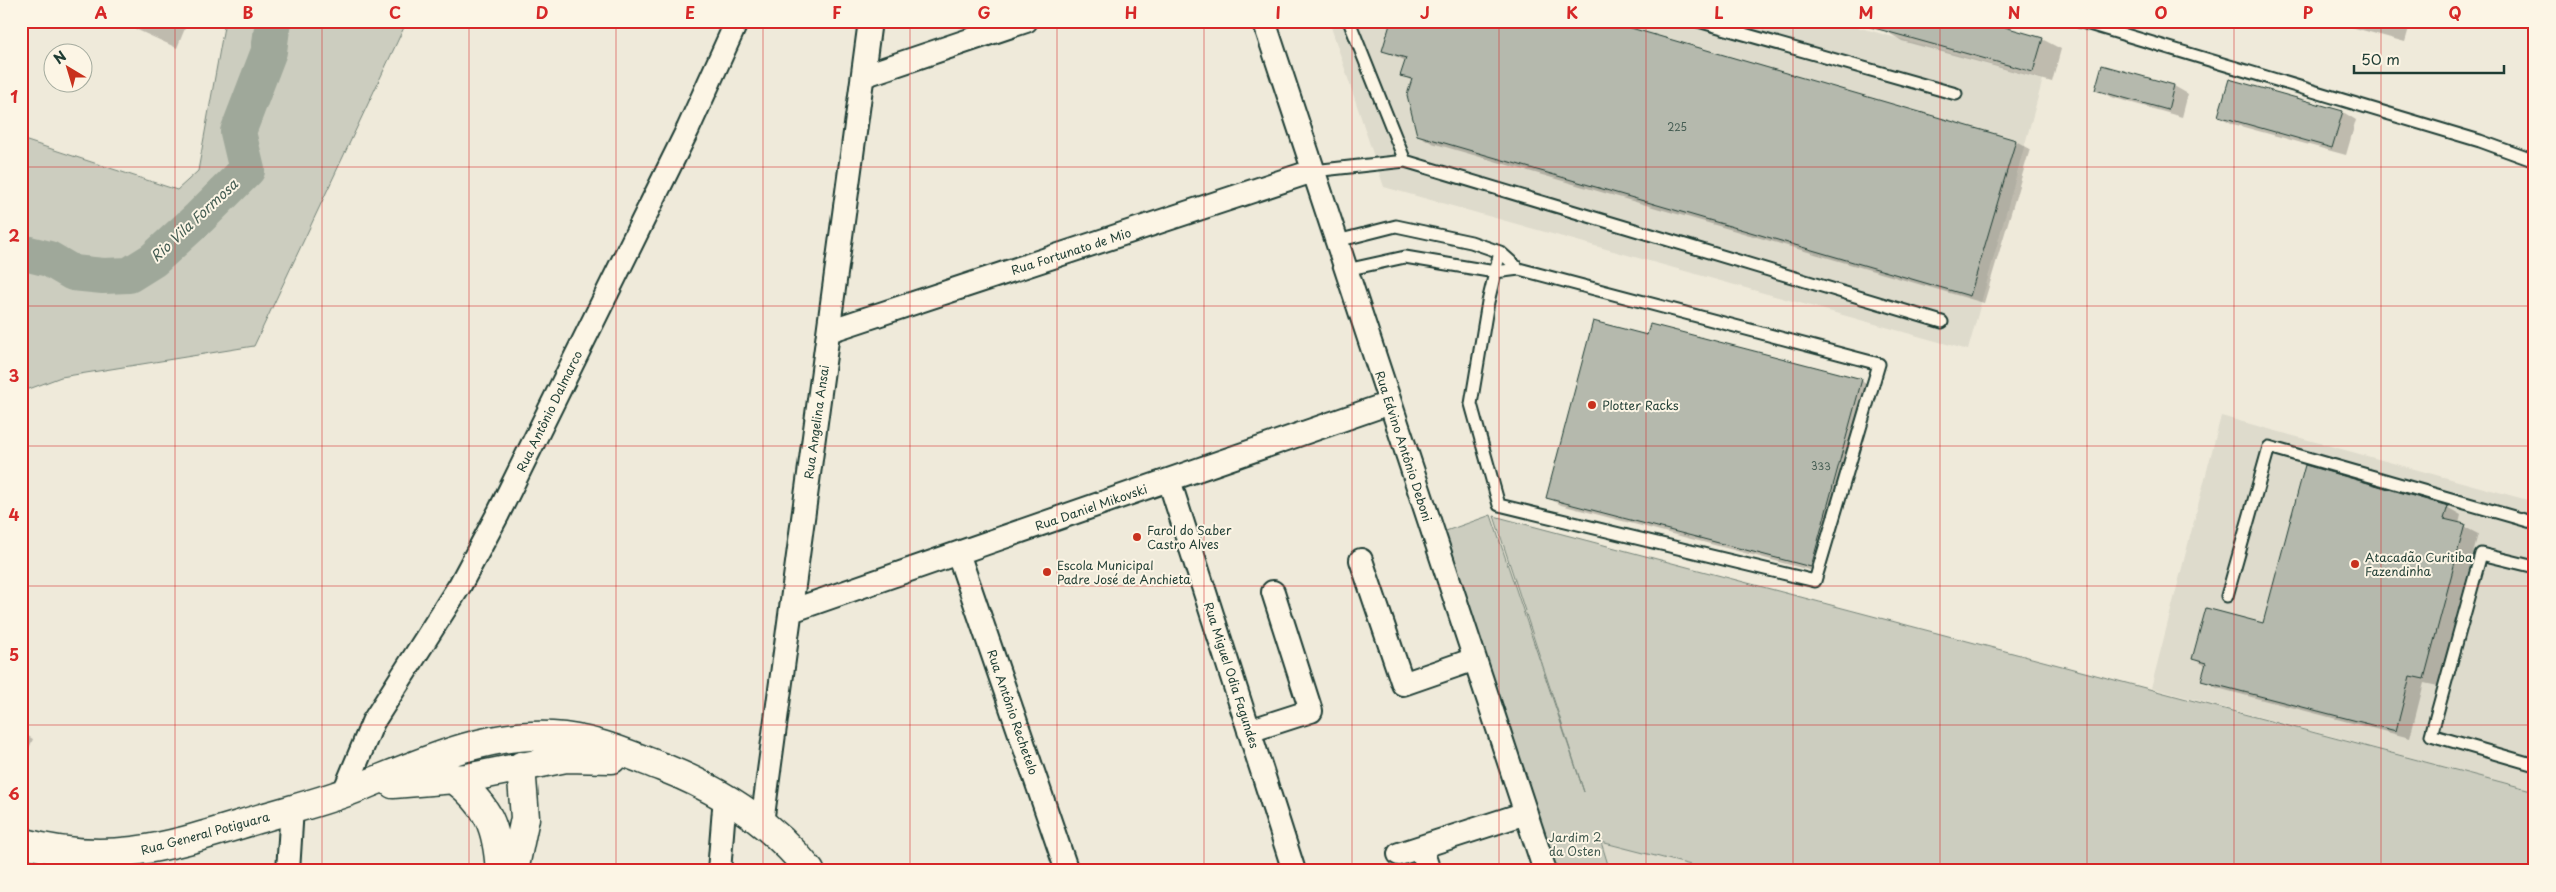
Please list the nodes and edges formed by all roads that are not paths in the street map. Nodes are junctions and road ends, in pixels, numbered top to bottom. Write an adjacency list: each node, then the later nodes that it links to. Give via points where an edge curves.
1 (737, 21): 36 (street, Rua Antônio Dalmarco, via 688,129 498,514 460,585 373,722)
2 (870, 21): 8 (street, Rua Angelina Ansai)
3 (1026, 21): 8 (street)
4 (1264, 21): 12 (street, Rua Edvino Antônio Deboni)
5 (1349, 21): 10 (lane)
6 (1698, 21): 9 (lane)
7 (2079, 21): 11 (lane, via 2480,141)
8 (863, 76): 19 (street, Rua Angelina Ansai)
9 (1956, 94)
10 (1405, 161): 12 (lane); 18 (lane)
11 (2535, 161)
12 (1313, 171): 13 (street, Rua Edvino Antônio Deboni); 19 (street, Rua Fortunato de Mio)
13 (1336, 241): 14 (lane, via 1396,226 1471,242); 16 (street, Rua Edvino Antônio Deboni)
14 (1500, 252): 15 (lane); 17 (lane)
15 (1519, 269): 17 (lane); 17 (lane, via 1879,364 1815,582 1499,505 1471,404)
16 (1346, 270): 17 (lane, via 1405,257); 20 (street, Rua Edvino Antônio Deboni)
17 (1495, 272)
18 (1942, 322)
19 (829, 331): 28 (street, Rua Angelina Ansai)
20 (1390, 403): 21 (street, Rua Daniel Mikovski); 29 (street, Rua Edvino Antônio Deboni)
21 (1169, 480): 23 (street, Rua Daniel Mikovski); 30 (street, Rua Miguel Odia Fagundes)
22 (2535, 523): 27 (lane, via 2269,447)
23 (958, 553): 28 (street, Rua Daniel Mikovski); 49 (street, Rua Antônio Rechetelo)
24 (1361, 560): 29 (street, via 1403,684)
25 (2535, 567): 32 (lane, via 2482,554 2431,734)
26 (1273, 592): 30 (street, via 1311,711)
27 (2227, 596)
28 (791, 611): 40 (street, Rua Angelina Ansai)
29 (1475, 659): 39 (street, Rua Edvino Antônio Deboni)
30 (1249, 731): 50 (street, Rua Miguel Odia Fagundes)
31 (465, 748): 33 (main road); 34 (main road, Rua General Potiguara, via 500,740 551,735 605,744); 36 (main road, Rua General Potiguara)
32 (2535, 765)
33 (521, 766): 34 (main road, Rua General Potiguara, via 583,757); 35 (main road, Rua General Potiguara); 46 (main road, via 525,818)
34 (660, 767): 37 (main road, Rua General Potiguara)
35 (454, 779): 36 (main road, Rua General Potiguara); 45 (main road, via 477,798 492,822)
36 (351, 790): 38 (main road, Rua General Potiguara)
37 (725, 796): 40 (main road, Rua General Potiguara); 47 (street)
38 (292, 808): 41 (main road, Rua General Potiguara, via 196,838 128,853 70,853); 44 (street)
39 (1526, 812): 42 (street); 52 (street, Rua Edvino Antônio Deboni)
40 (762, 823): 48 (main road, Rua General Potiguara)
41 (21, 842)
42 (1421, 847): 43 (street); 51 (street)
43 (1399, 855)
44 (288, 871)
45 (500, 871)
46 (514, 871)
47 (719, 871)
48 (810, 871)
49 (1067, 871)
50 (1294, 871)
51 (1429, 871)
52 (1545, 871)

